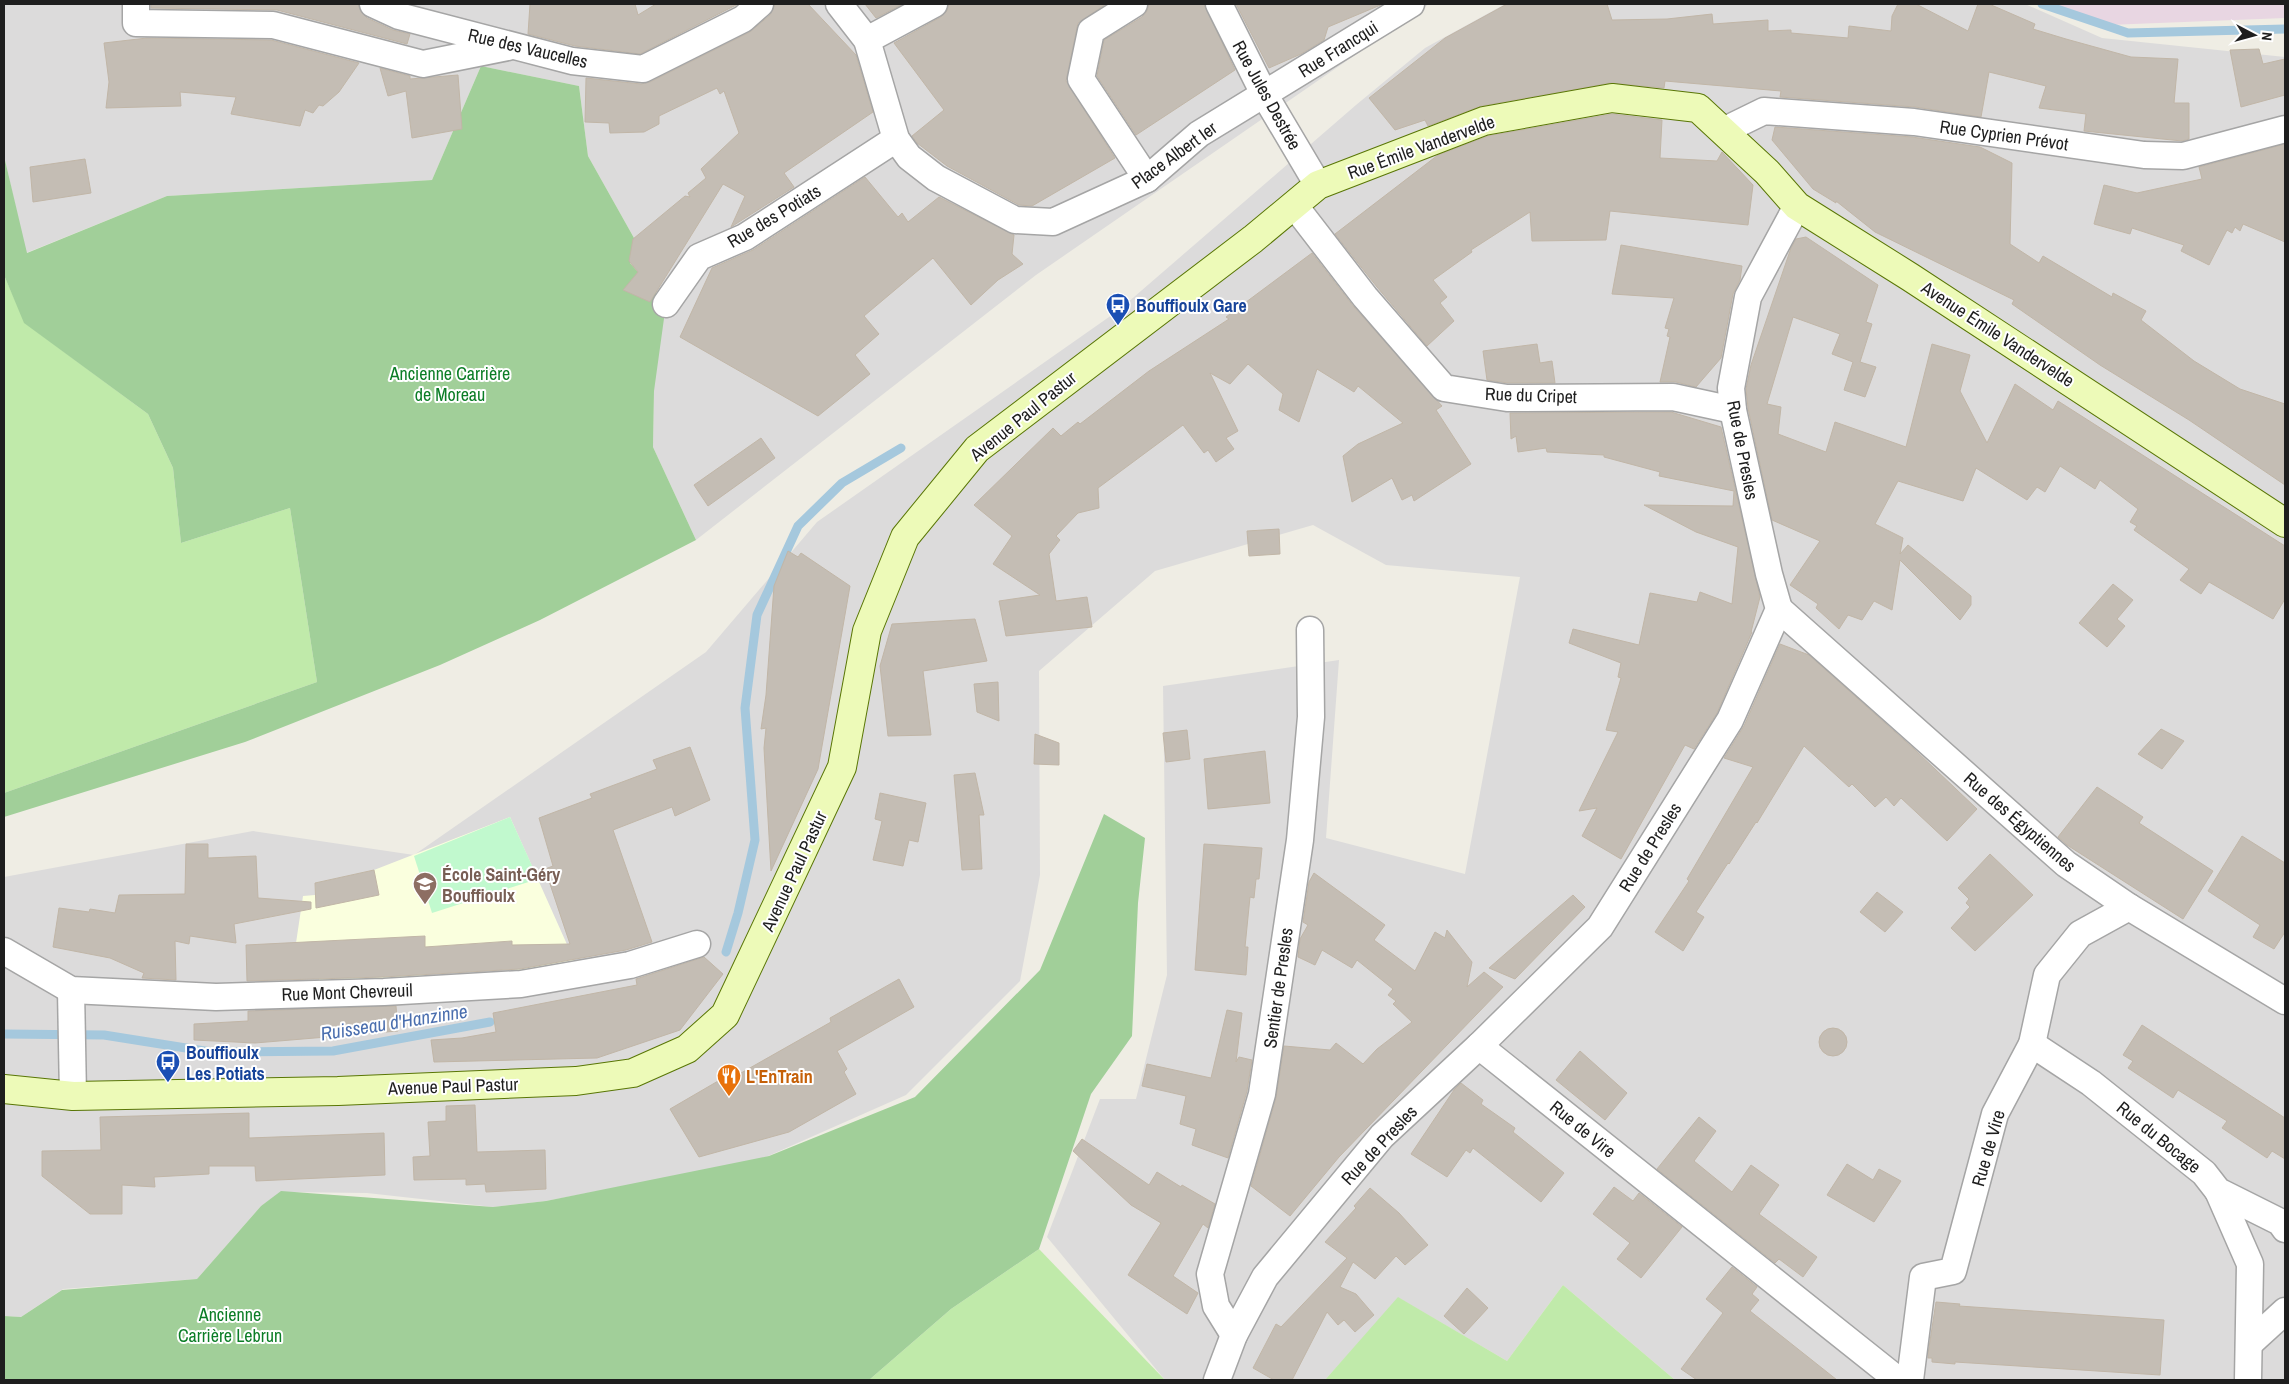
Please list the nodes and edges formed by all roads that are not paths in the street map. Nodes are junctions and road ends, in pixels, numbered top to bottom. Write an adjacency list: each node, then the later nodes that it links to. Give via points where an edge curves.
1 (136, 4): 10 (street, via 136,23 273,25 423,64)
2 (373, 4): 10 (street, Rue des Vaucelles, via 399,16)
3 (760, 4): 10 (street, Rue des Vaucelles, via 743,19 643,69 572,61)
4 (839, 4): 9 (street)
5 (934, 4): 9 (street)
6 (1134, 4): 15 (street, via 1091,31 1081,79)
7 (1219, 4): 11 (street, Rue Jules Destrée)
8 (1411, 4): 11 (street, Rue Francqui)
9 (866, 40): 14 (street)
10 (514, 46)
11 (1264, 94): 15 (street, Place Albert Ier, via 1199,134); 16 (street, Rue Jules Destrée)
12 (2285, 129): 13 (street, Rue Cyprien Prévot, via 2184,156 2144,155 1914,122 1764,112)
13 (1723, 131): 16 (main road, Rue Émile Vandervelde, via 1698,108 1612,98 1484,121); 18 (main road, Avenue Émile Vandervelde, via 1767,172)
14 (896, 139): 15 (street, Place Albert Ier, via 909,157 936,178 1015,220 1053,222); 19 (street, Rue des Potiats, via 745,237 699,257)
15 (1147, 179)
16 (1318, 185): 17 (main road, Avenue Paul Pastur)
17 (1294, 205): 20 (street, Rue du Cripet, via 1365,298 1444,388 1507,398 1673,397); 32 (main road, Avenue Paul Pastur, via 977,449 905,537 867,631 842,767 725,1015 687,1049 633,1073 576,1081 338,1091)
18 (1797, 206): 20 (street, Rue de Presles, via 1748,297 1731,388); 21 (main road, Avenue Émile Vandervelde)
19 (666, 304)
20 (1733, 410): 22 (street, Rue de Presles)
21 (2285, 523)
22 (1779, 609): 24 (street, Rue des Égyptiennes, via 2066,864); 30 (street, Rue de Presles, via 1730,720 1600,927)
23 (1310, 630): 36 (street, Sentier de Presles, via 1311,717 1300,840 1262,1094 1210,1274 1216,1306)
24 (2129, 908): 27 (street, Rue des Égyptiennes); 29 (street, Rue de Vire, via 2080,934 2047,975)
25 (697, 944): 28 (street, Rue Mont Chevreuil, via 630,965 521,984 384,992)
26 (4, 951): 28 (street, Rue Mont Chevreuil)
27 (2285, 1001)
28 (71, 1002): 32 (street)
29 (2032, 1044): 33 (street, Rue du Bocage, via 2106,1095 2204,1173); 40 (street, Rue de Vire, via 1995,1114 1953,1271 1923,1277)
30 (1479, 1046): 36 (street, Rue de Presles, via 1382,1136 1265,1277); 39 (street, Rue de Vire)
31 (4, 1089): 32 (main road, Avenue Paul Pastur)
32 (73, 1096)
33 (2218, 1191): 34 (street, Rue du Bocage, via 2280,1222); 37 (street, via 2250,1264)
34 (2285, 1229)
35 (2285, 1311): 37 (street)
36 (1234, 1335): 38 (street, Rue de Presles)
37 (2249, 1344): 41 (street)
38 (1217, 1380)
39 (1898, 1380)
40 (1910, 1380)
41 (2248, 1380)

